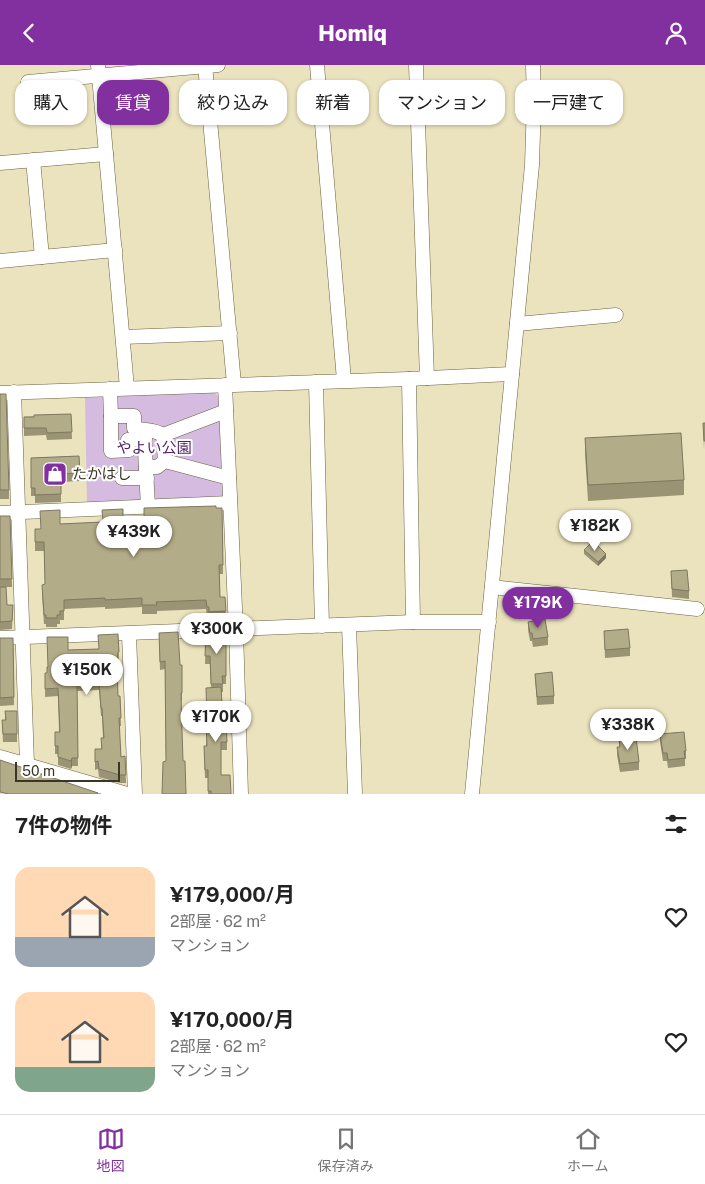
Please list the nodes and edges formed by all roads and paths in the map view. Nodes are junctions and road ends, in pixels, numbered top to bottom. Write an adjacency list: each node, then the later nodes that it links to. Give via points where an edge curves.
1 (210, 65): 5 (street); 15 (street)
2 (317, 65): 20 (street)
3 (416, 65): 18 (street)
4 (533, 65): 14 (street, via 532,165)
5 (99, 70): 6 (street); 7 (street)
6 (40, 80)
7 (106, 154): 8 (street); 10 (street)
8 (34, 160): 9 (street); 11 (street)
9 (0, 163)
10 (115, 250): 11 (street); 16 (street)
11 (42, 257): 12 (street)
12 (0, 261)
13 (616, 315): 14 (street)
14 (517, 324): 17 (street)
15 (230, 333): 16 (street); 22 (street)
16 (123, 337): 23 (street)
17 (512, 374): 18 (street); 38 (street)
18 (427, 378): 19 (street)
19 (409, 379): 20 (street); 40 (street)
20 (344, 381): 21 (street)
21 (316, 382): 22 (street); 43 (street)
22 (229, 384): 23 (street); 26 (street)
23 (127, 388): 24 (street)
24 (110, 389): 25 (street); 27 (street)
25 (7, 392): 37 (street)
26 (226, 411): 29 (street); 32 (street)
27 (111, 416): 28 (street, via 134,416); 28 (street, via 111,451 129,450)
28 (138, 434): 29 (street, via 157,431); 31 (street)
29 (164, 435): 30 (street)
30 (165, 461): 31 (street); 32 (street)
31 (146, 473): 33 (street); 35 (street)
32 (229, 478): 34 (street)
33 (122, 479)
34 (230, 503): 35 (street); 44 (street)
35 (148, 507): 37 (street)
36 (0, 513): 37 (street)
37 (18, 513): 46 (street)
38 (492, 587): 39 (street); 41 (street)
39 (697, 609)
40 (414, 622): 41 (street); 42 (street)
41 (489, 622): 54 (street)
42 (349, 625): 43 (street); 53 (street)
43 (322, 626): 44 (street)
44 (236, 630): 45 (street); 52 (street)
45 (128, 634): 46 (street); 51 (street)
46 (23, 637): 47 (street); 49 (street)
47 (0, 638)
48 (0, 757): 49 (street)
49 (27, 764): 50 (street)
50 (127, 794)
51 (135, 794)
52 (241, 794)
53 (355, 794)
54 (472, 794)

